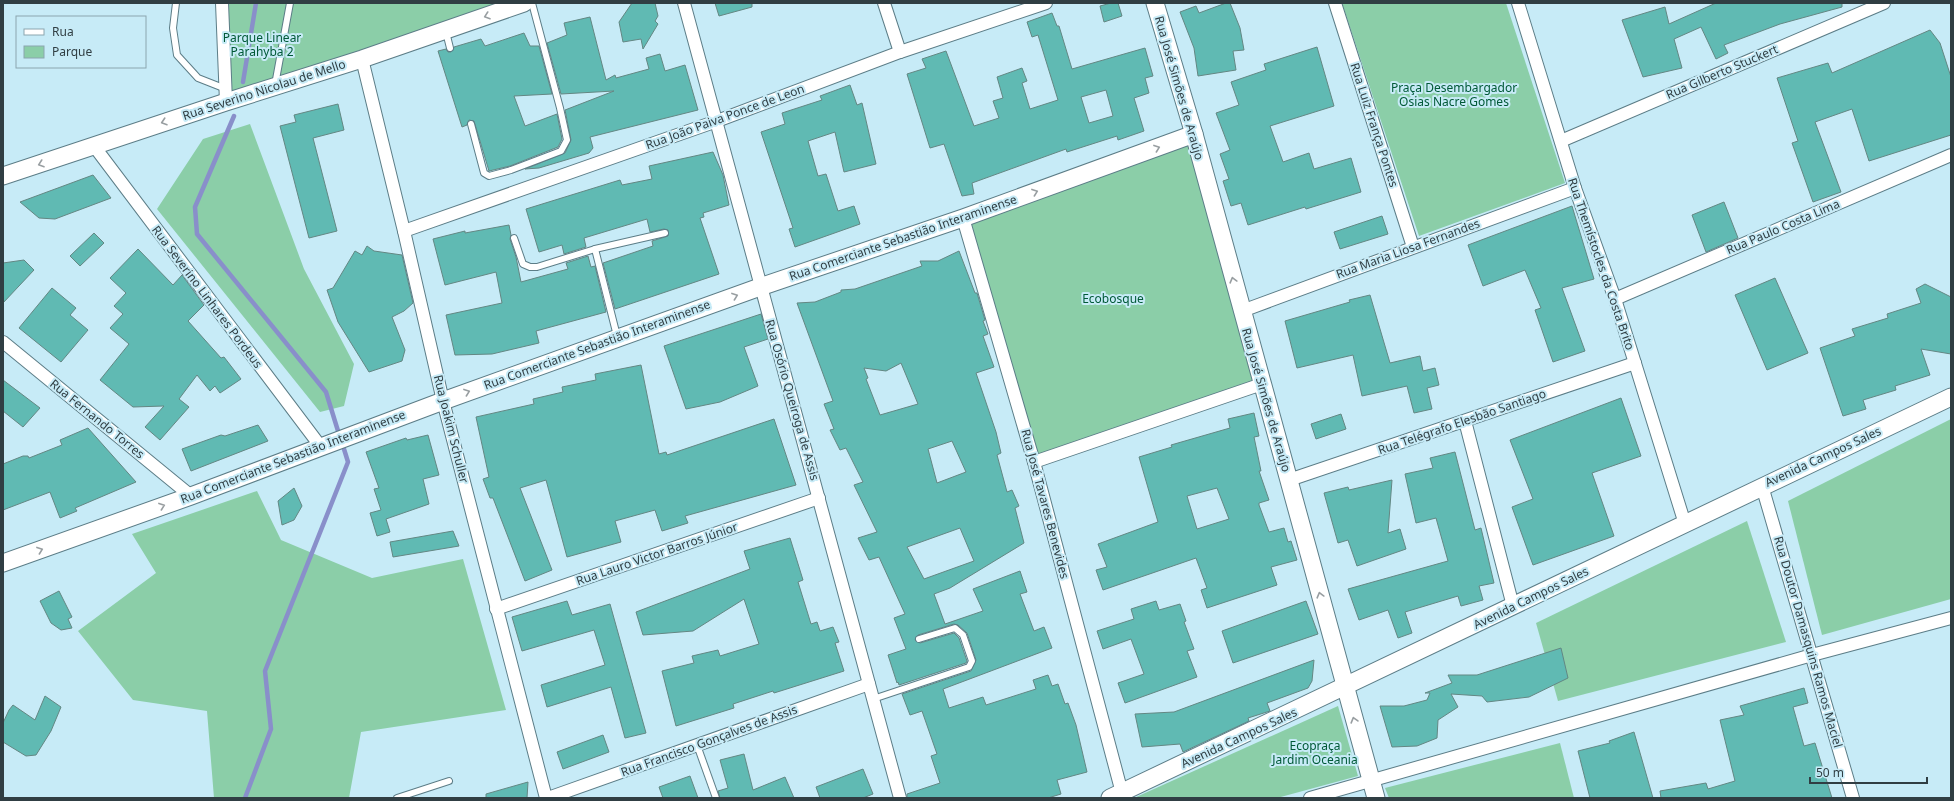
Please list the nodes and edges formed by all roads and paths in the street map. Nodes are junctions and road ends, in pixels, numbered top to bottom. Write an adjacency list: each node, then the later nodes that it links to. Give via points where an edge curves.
1 (176, 3): 18 (lane, via 173,28 177,55 198,78)
2 (222, 3): 18 (street)
3 (290, 3): 17 (lane)
4 (524, 3): 13 (street, Rua Severino Nicolau de Mello, one-way to 13)
5 (532, 3): 20 (lane, via 560,108 566,140 561,151 489,176 484,173)
6 (684, 3): 19 (street, Rua Osório Queiroga de Assis)
7 (884, 3): 15 (street)
8 (1046, 3): 15 (street, Rua João Paiva Ponce de Leon)
9 (1155, 3): 21 (street, Rua José Simões de Araújo)
10 (1335, 3): 31 (street, Rua Luiz França Pontes)
11 (1518, 3): 22 (street, Rua Themístocles da Costa Brito)
12 (1884, 3): 22 (street, Rua Gilberto Stuckert)
13 (446, 30): 14 (lane); 16 (street, Rua Severino Nicolau de Mello)
14 (450, 48)
15 (900, 52): 19 (street, Rua João Paiva Ponce de Leon)
16 (362, 59): 17 (street, Rua Severino Nicolau de Mello); 28 (street, Rua Joakim Schuller)
17 (275, 87): 18 (street, Rua Severino Nicolau de Mello)
18 (226, 95): 23 (street, Rua Severino Nicolau de Mello, one-way to 23)
19 (716, 121): 28 (street, Rua João Paiva Ponce de Leon); 33 (street, Rua Osório Queiroga de Assis)
20 (471, 124)
21 (1194, 134): 27 (street, Rua Comerciante Sebastião Interaminense, one-way to 21); 35 (street, Rua José Simões de Araújo, one-way to 21)
22 (1561, 141): 26 (street, Rua Themístocles da Costa Brito)
23 (94, 146): 25 (street, Rua Severino Nicolau de Mello, one-way to 25); 43 (street, Rua Severino Linhares Pordeus)
24 (1951, 155): 34 (street, Rua Paulo Costa Lima)
25 (3, 176)
26 (1575, 188): 31 (street, Rua Maria Liosa Fernandes); 34 (street, Rua Themístocles da Costa Brito)
27 (963, 218): 33 (street, Rua Comerciante Sebastião Interaminense); 44 (street, Rua José Tavares Benevides)
28 (404, 231): 41 (street, Rua Joakim Schuller)
29 (665, 232): 32 (lane)
30 (514, 238): 32 (lane, via 523,264 530,267)
31 (1413, 247): 35 (street, Rua Maria Liosa Fernandes)
32 (595, 249): 36 (lane)
33 (760, 286): 36 (street, Rua Comerciante Sebastião Interaminense, one-way to 33); 48 (street, Rua Osório Queiroga de Assis)
34 (1615, 299): 38 (street, Rua Themístocles da Costa Brito)
35 (1242, 311): 39 (street, Rua José Simões de Araújo)
36 (617, 338): 41 (street, Rua Comerciante Sebastião Interaminense, one-way to 36)
37 (3, 342): 47 (street, Rua Fernando Torres)
38 (1635, 363): 42 (street, Rua Telégrafo Elesbão Santiago); 49 (street, Rua Themístocles da Costa Brito)
39 (1262, 384): 44 (street); 45 (street, Rua José Simões de Araújo)
40 (1951, 397): 46 (street, Avenida Campos Sales)
41 (443, 401): 43 (street, Rua Comerciante Sebastião Interaminense); 52 (street, Rua Joakim Schuller)
42 (1465, 420): 45 (street, Rua Telégrafo Elesbão Santiago); 51 (street)
43 (321, 447): 47 (street, Rua Comerciante Sebastião Interaminense)
44 (1034, 462): 62 (street, Rua José Tavares Benevides)
45 (1288, 480): 57 (street, Rua José Simões de Araújo, one-way to 45)
46 (1762, 486): 49 (street, Avenida Campos Sales); 55 (street, Rua Doutor Damasquins Ramos Maciel)
47 (191, 496): 50 (street, Rua Comerciante Sebastião Interaminense, one-way to 47)
48 (819, 498): 52 (street, Rua Lauro Victor Barros Júnior); 56 (street, Rua Osório Queiroga de Assis)
49 (1685, 524): 51 (street, Avenida Campos Sales)
50 (3, 563)
51 (1514, 606): 57 (street, Avenida Campos Sales)
52 (496, 609): 64 (street, Rua Joakim Schuller)
53 (1951, 618): 55 (street)
54 (919, 639): 58 (lane, via 955,628 964,635 972,661 969,667)
55 (1812, 654): 61 (street); 69 (street, Rua Doutor Damasquins Ramos Maciel)
56 (869, 684): 58 (street, Rua Osório Queiroga de Assis); 59 (street, Rua Francisco Gonçalves de Assis)
57 (1345, 688): 61 (street, Rua José Simões de Araújo, one-way to 57); 62 (street, Avenida Campos Sales)
58 (873, 699): 66 (street, Rua Osório Queiroga de Assis)
59 (697, 745): 64 (street, Rua Francisco Gonçalves de Assis); 65 (lane)
60 (449, 781): 63 (lane)
61 (1371, 781): 67 (street); 68 (street, Rua José Simões de Araújo)
62 (1116, 795)
63 (397, 798)
64 (547, 798)
65 (716, 798)
66 (900, 798)
67 (1310, 798)
68 (1376, 798)
69 (1854, 798)

